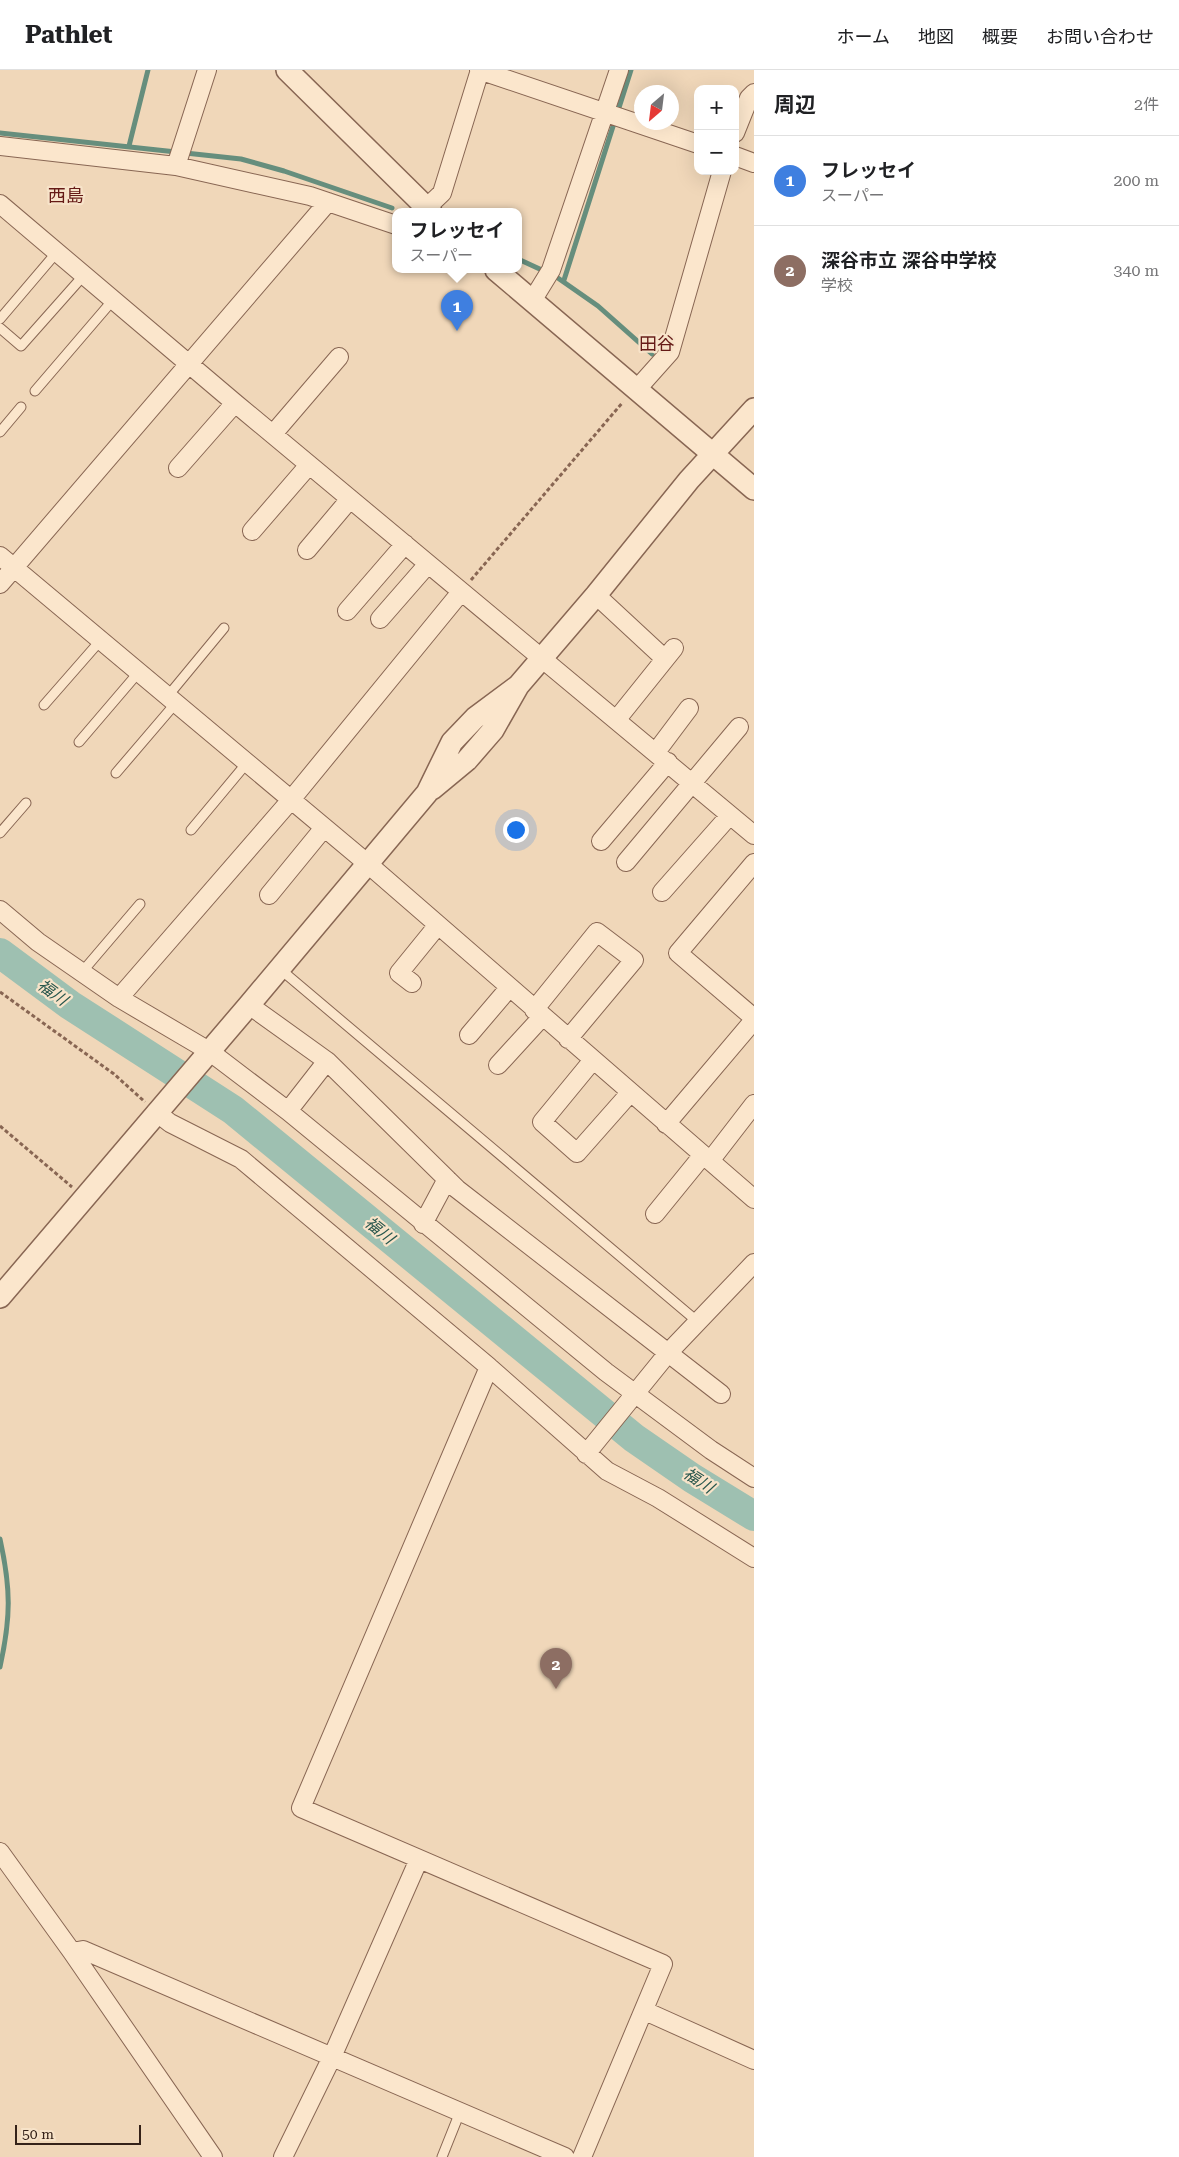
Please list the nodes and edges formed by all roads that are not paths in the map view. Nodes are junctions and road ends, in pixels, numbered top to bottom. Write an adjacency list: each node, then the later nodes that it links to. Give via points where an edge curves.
1 (206, 70): 12 (street)
2 (288, 70): 16 (street)
3 (480, 70): 6 (street); 17 (street, via 442,193)
4 (619, 70): 6 (street)
5 (754, 93): 7 (street)
6 (605, 113): 8 (street); 23 (street, via 551,270)
7 (737, 130)
8 (694, 143)
9 (0, 146): 12 (street)
10 (739, 157): 11 (street)
11 (754, 163)
12 (176, 166): 14 (street)
13 (721, 175): 29 (street, via 670,352)
14 (328, 202): 18 (street); 27 (street)
15 (0, 204): 19 (street)
16 (423, 208)
17 (429, 208)
18 (392, 224)
19 (57, 252): 21 (street); 24 (lane)
20 (499, 273): 23 (street)
21 (84, 275): 22 (street); 25 (lane, via 20,346)
22 (113, 300): 27 (street); 28 (lane)
23 (532, 301): 29 (street)
24 (0, 319)
25 (0, 328)
26 (339, 357): 34 (street)
27 (189, 364): 30 (street); 45 (street)
28 (35, 391)
29 (631, 394): 35 (street)
30 (235, 403): 34 (street); 37 (street)
31 (21, 407): 33 (lane)
32 (754, 409): 35 (street)
33 (0, 432)
34 (273, 434): 36 (street)
35 (712, 453): 38 (street); 48 (street)
36 (309, 465): 39 (street); 40 (street)
37 (178, 468)
38 (754, 489)
39 (350, 499): 41 (street); 42 (street)
40 (252, 531)
41 (404, 544): 44 (street); 49 (street)
42 (307, 550)
43 (0, 556): 45 (street)
44 (428, 564): 47 (street); 50 (street)
45 (13, 568): 46 (street); 52 (street)
46 (0, 584)
47 (461, 592): 53 (street); 65 (street)
48 (596, 595): 53 (street); 58 (street, via 670,654)
49 (347, 611)
50 (380, 619)
51 (224, 628): 55 (lane)
52 (100, 641): 54 (street); 56 (lane)
53 (540, 658): 58 (street); 75 (street, via 518,686 474,718 452,742 427,793)
54 (138, 673): 55 (street); 60 (lane)
55 (171, 701): 62 (street); 63 (lane)
56 (44, 706)
57 (690, 708): 61 (street)
58 (617, 719): 61 (street)
59 (739, 727): 64 (street)
60 (79, 742)
61 (662, 757): 64 (street); 72 (street)
62 (246, 764): 65 (street); 69 (lane)
63 (116, 772)
64 (693, 784): 67 (street); 73 (street)
65 (290, 801): 68 (street); 85 (street)
66 (26, 803): 70 (lane)
67 (730, 814): 71 (street); 76 (street)
68 (323, 829): 75 (street); 77 (street)
69 (191, 830)
70 (0, 833)
71 (754, 835)
72 (601, 841)
73 (626, 862)
74 (754, 863): 88 (street, via 678,953)
75 (368, 864): 80 (street); 81 (street)
76 (662, 892)
77 (269, 895)
78 (140, 904): 82 (lane)
79 (0, 910): 82 (street, via 38,942)
80 (438, 925): 83 (street, via 399,973); 84 (street)
81 (280, 968): 86 (street); 107 (lane)
82 (82, 972): 85 (street)
83 (412, 983)
84 (509, 988): 87 (street); 89 (street)
85 (119, 998): 91 (street)
86 (249, 1006): 91 (street); 93 (street)
87 (538, 1014): 90 (street); 90 (street, via 597,932 634,960); 94 (street)
88 (754, 1019): 99 (street)
89 (469, 1035)
90 (568, 1040): 92 (street)
91 (206, 1054): 97 (street); 98 (street)
92 (593, 1060): 95 (street); 95 (street, via 542,1122 577,1153)
93 (327, 1061): 98 (street); 101 (street)
94 (498, 1065)
95 (630, 1093): 99 (street)
96 (754, 1104): 100 (street)
97 (161, 1107): 106 (street); 109 (street, via 170,1123 241,1159)
98 (288, 1112): 104 (street)
99 (666, 1124): 100 (street)
100 (706, 1158): 102 (street); 103 (street)
101 (447, 1179): 104 (street); 108 (street)
102 (754, 1200)
103 (654, 1214)
104 (424, 1224): 111 (street)
105 (754, 1263): 107 (street)
106 (0, 1297)
107 (698, 1322): 108 (street)
108 (668, 1353): 110 (street); 111 (street)
109 (489, 1367): 112 (street); 116 (street, via 302,1808)
110 (721, 1394)
111 (633, 1396): 112 (street); 113 (street)
112 (590, 1450): 114 (street, via 607,1471 658,1498)
113 (754, 1478)
114 (754, 1558)
115 (0, 1852): 117 (street)
116 (419, 1859): 118 (street, via 663,1964); 119 (street)
117 (72, 1952): 119 (street, via 83,1950); 122 (street)
118 (645, 2011): 120 (street); 126 (street)
119 (332, 2057): 121 (street); 123 (street)
120 (754, 2060)
121 (460, 2112): 124 (lane); 125 (street)
122 (213, 2157)
123 (283, 2157)
124 (442, 2157)
125 (565, 2157)
126 (582, 2157)

